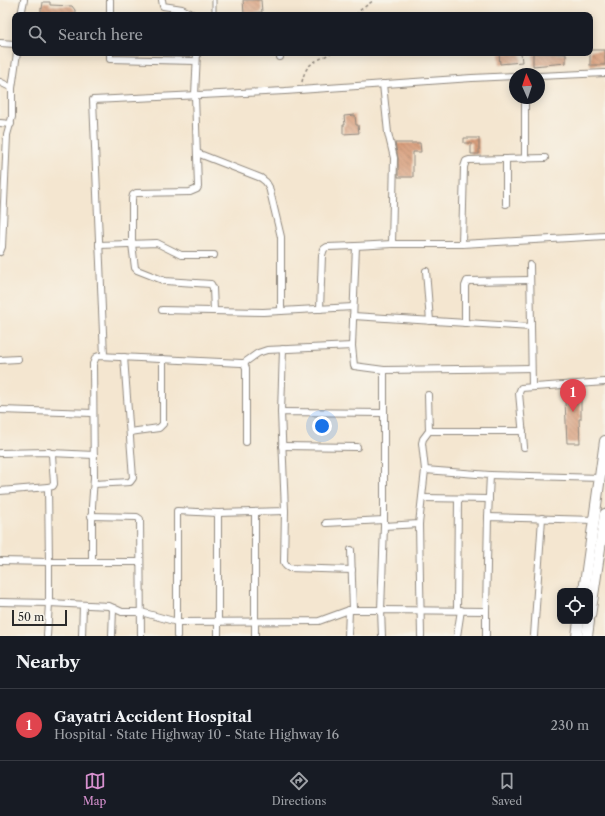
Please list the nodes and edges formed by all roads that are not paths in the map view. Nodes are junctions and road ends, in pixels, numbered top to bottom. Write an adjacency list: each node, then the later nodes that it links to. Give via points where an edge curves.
1 (24, 0): 5 (street)
2 (110, 0): 6 (street)
3 (162, 0): 7 (street, via 163,6)
4 (214, 0): 8 (lane)
5 (22, 12)
6 (110, 12)
7 (188, 12)
8 (214, 12)
9 (0, 43): 10 (street)
10 (12, 44)
11 (17, 56): 20 (street)
12 (110, 56): 14 (street, via 110,59)
13 (197, 56): 14 (street)
14 (196, 61): 21 (street)
15 (605, 73): 17 (street)
16 (509, 76): 19 (street)
17 (545, 76)
18 (0, 82): 20 (street)
19 (383, 84): 21 (street); 32 (street, via 388,133 394,158)
20 (12, 88): 24 (street)
21 (195, 95): 25 (street); 34 (street, via 93,100)
22 (525, 104): 26 (street)
23 (0, 123): 24 (street)
24 (11, 124): 36 (street, via 7,135)
25 (197, 154): 31 (street, via 198,187 193,191 133,195); 45 (street, via 266,182 281,237)
26 (525, 158): 27 (street); 28 (street)
27 (545, 158)
28 (506, 159): 29 (street); 33 (street, via 469,160 465,163)
29 (506, 204)
30 (605, 236): 33 (street)
31 (132, 244): 34 (street); 37 (street, via 157,243 184,256); 44 (street, via 135,268 140,272 165,281 211,284)
32 (392, 244): 33 (street); 35 (street)
33 (462, 244)
34 (99, 245): 52 (street)
35 (356, 246): 41 (street); 42 (street, via 324,249)
36 (0, 252)
37 (214, 255)
38 (530, 265): 40 (street)
39 (426, 271): 47 (street)
40 (530, 280): 48 (street, via 467,281); 49 (street)
41 (353, 307): 42 (street); 46 (street)
42 (320, 309): 45 (street)
43 (162, 310): 44 (street)
44 (214, 311): 45 (street)
45 (281, 311)
46 (353, 316): 47 (street); 50 (street)
47 (430, 321): 48 (street)
48 (465, 323): 49 (street)
49 (531, 327): 58 (street)
50 (352, 346): 51 (street); 59 (street, via 354,366)
51 (283, 349): 57 (street, via 263,351); 64 (street)
52 (104, 356): 53 (street); 65 (street, via 96,357 93,361)
53 (124, 357): 55 (street); 68 (street)
54 (18, 359): 56 (street)
55 (163, 359): 57 (street); 68 (street, via 163,424 159,428)
56 (0, 360)
57 (244, 362): 71 (street)
58 (532, 368): 59 (street); 61 (street)
59 (384, 370): 66 (street)
60 (605, 382): 61 (street)
61 (532, 387): 67 (street, via 519,390)
62 (428, 395): 69 (street)
63 (0, 410): 65 (street)
64 (281, 412): 66 (street); 72 (street)
65 (94, 413): 77 (street)
66 (384, 413): 95 (street)
67 (522, 431): 69 (street); 74 (street)
68 (130, 432): 81 (street, via 132,480)
69 (429, 432): 78 (street, via 422,443)
70 (605, 441): 80 (highway)
71 (246, 442)
72 (282, 446): 73 (street); 87 (street)
73 (357, 447)
74 (524, 447)
75 (0, 453): 76 (street)
76 (51, 453): 77 (street); 82 (street, via 54,484)
77 (94, 455): 81 (street)
78 (425, 470): 79 (street); 84 (street)
79 (490, 475): 80 (street); 86 (street)
80 (600, 478): 93 (highway)
81 (94, 484): 90 (street)
82 (48, 487): 83 (street); 99 (street)
83 (0, 491)
84 (422, 498): 85 (street); 96 (street)
85 (458, 499): 86 (street); 113 (street)
86 (489, 499): 91 (street)
87 (285, 511): 88 (street); 102 (street, via 286,566)
88 (255, 512): 89 (street); 118 (street)
89 (218, 513): 116 (street, via 177,511); 117 (street)
90 (92, 516): 100 (street); 101 (street, via 139,517)
91 (488, 516): 92 (street); 114 (street)
92 (542, 518): 93 (street); 133 (street)
93 (601, 518): 103 (highway); 104 (highway)
94 (326, 523): 95 (street)
95 (384, 523): 96 (street); 111 (street)
96 (419, 524): 112 (street)
97 (351, 550): 102 (street)
98 (0, 561): 99 (street)
99 (49, 562): 100 (street); 106 (street)
100 (92, 562): 101 (street)
101 (140, 562): 115 (street)
102 (352, 570): 110 (street)
103 (601, 571): 107 (highway)
104 (585, 588)
105 (0, 602): 106 (street)
106 (49, 603): 108 (street); 121 (street)
107 (593, 604)
108 (83, 605): 109 (street); 122 (street)
109 (113, 608): 115 (street, via 122,612); 123 (street)
110 (351, 610): 111 (street); 118 (street, via 319,621); 128 (street)
111 (381, 610): 112 (street); 129 (street)
112 (421, 610): 113 (street); 130 (street)
113 (459, 610): 114 (street); 131 (street)
114 (486, 610): 132 (street)
115 (141, 612): 116 (street); 124 (street)
116 (177, 622): 117 (street); 125 (street)
117 (219, 622): 118 (street); 126 (street)
118 (255, 622): 127 (street)
119 (579, 624): 134 (highway)
120 (589, 624): 135 (highway)
121 (47, 636)
122 (82, 636)
123 (112, 636)
124 (141, 636)
125 (177, 636)
126 (218, 636)
127 (255, 636)
128 (348, 636)
129 (382, 636)
130 (421, 636)
131 (457, 636)
132 (486, 636)
133 (534, 636)
134 (577, 636)
135 (587, 636)

